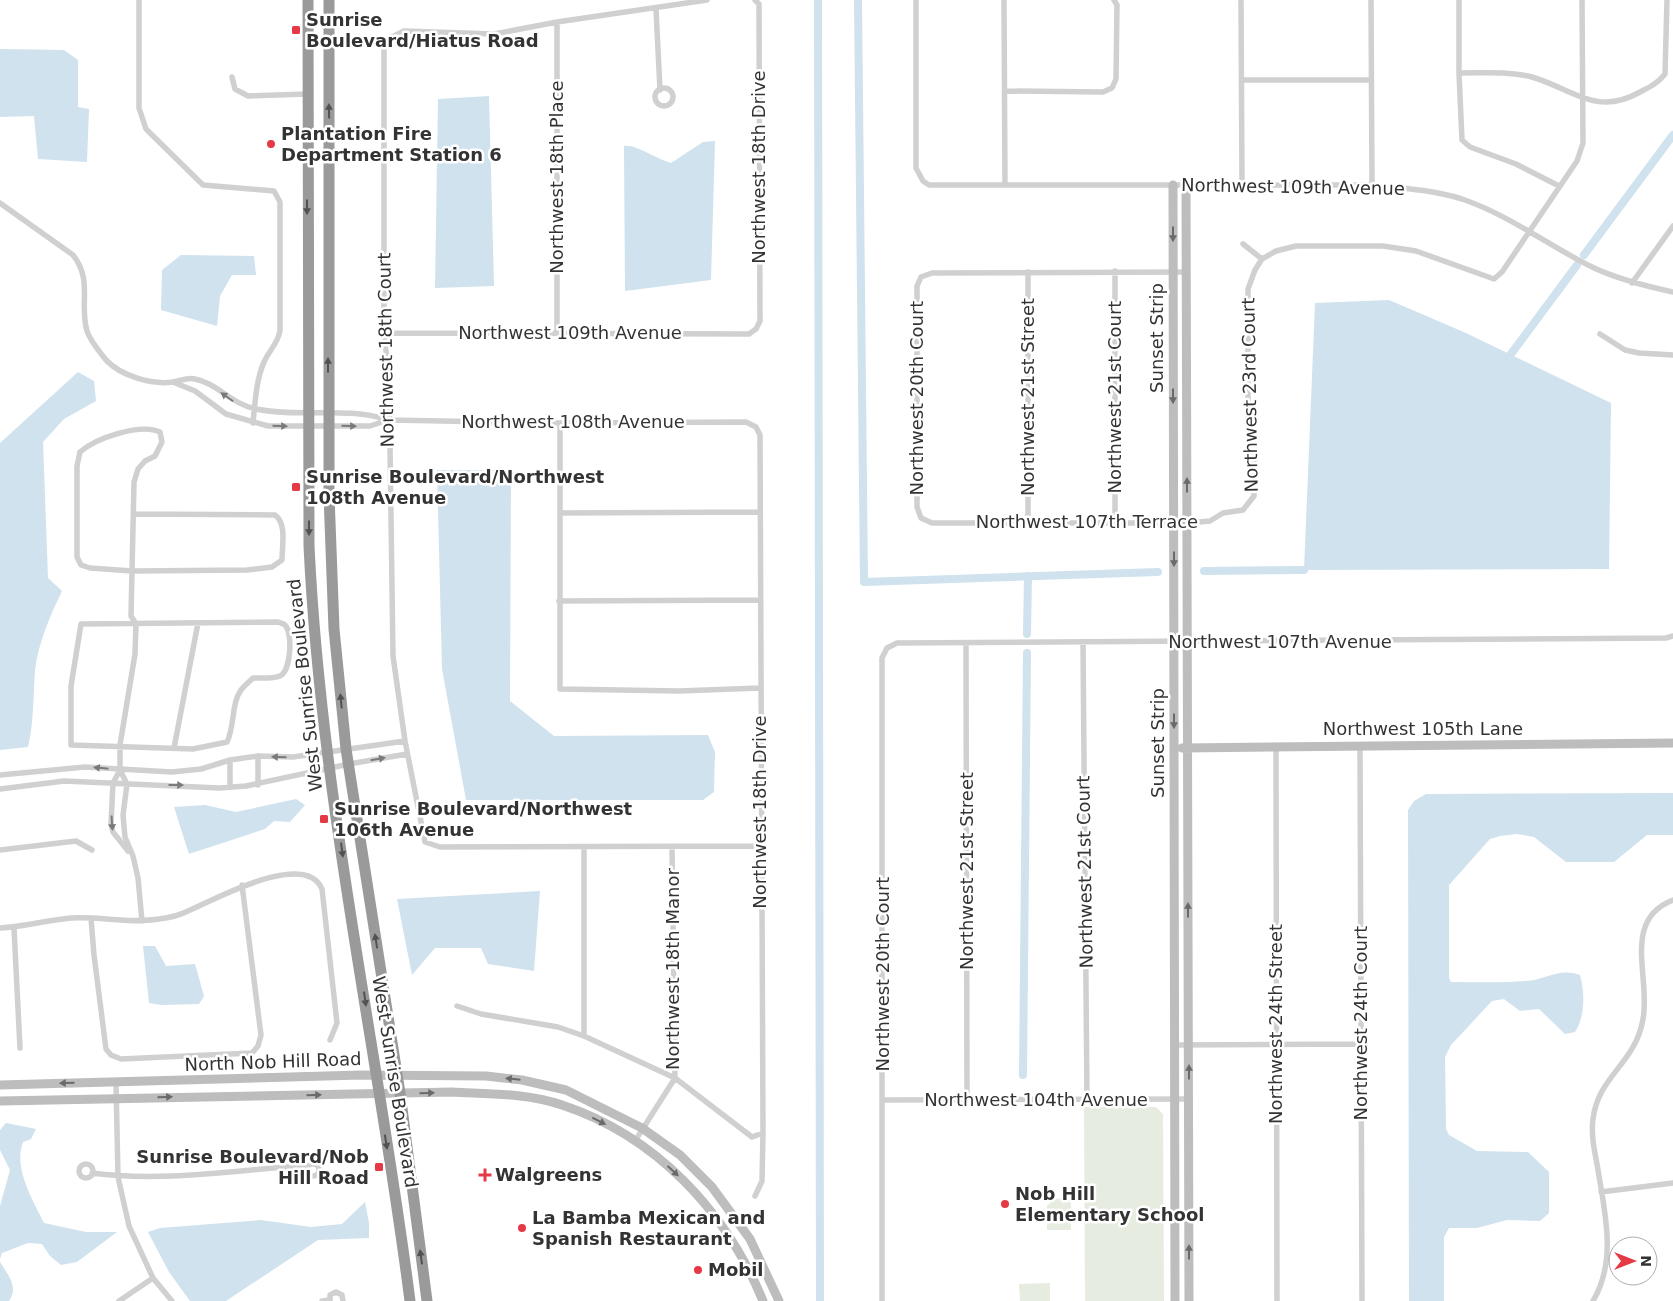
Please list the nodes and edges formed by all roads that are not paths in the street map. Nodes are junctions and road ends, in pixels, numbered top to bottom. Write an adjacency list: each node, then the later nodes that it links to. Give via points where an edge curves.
1 (139, 0): 47 (street, via 139,108 146,130 202,185 274,191 280,202 280,331 277,344 264,361)
2 (308, 0): 22 (highway, West Sunrise Boulevard)
3 (329, 0): 49 (highway, West Sunrise Boulevard, one-way to 3)
4 (707, 0): 14 (street)
5 (916, 0): 24 (street, Northwest 109th Avenue, via 916,168 929,185)
6 (1004, 0): 21 (street)
7 (1114, 0): 21 (street, via 1116,79 1112,88 1103,92)
8 (1241, 0): 18 (street)
9 (1371, 0): 19 (street)
10 (1460, 0): 16 (street)
11 (1582, 0): 23 (street)
12 (1667, 0): 23 (street, via 1665,74 1659,82 1626,100 1593,102)
13 (757, 2): 41 (street, Northwest 18th Drive, via 760,321)
14 (656, 8): 15 (street); 20 (street)
15 (557, 22): 42 (street, Northwest 18th Place); 43 (street, Northwest 18th Court, via 494,34 404,30 392,37 384,49)
16 (1459, 73): 23 (street, via 1514,73); 29 (street, via 1462,140 1470,147 1516,164)
17 (232, 77): 22 (street, via 235,89 248,96)
18 (1242, 80): 19 (street); 27 (street)
19 (1371, 80): 28 (street)
20 (660, 90)
21 (1005, 91): 24 (street)
22 (308, 94): 48 (highway, West Sunrise Boulevard, one-way to 48)
23 (1583, 99): 29 (street, via 1583,143 1577,161)
24 (1005, 185): 25 (street, Northwest 109th Avenue)
25 (1173, 185): 26 (street, Northwest 109th Avenue); 37 (street, Sunset Strip, one-way to 37)
26 (1186, 185): 27 (street, Northwest 109th Avenue); 38 (street, Sunset Strip)
27 (1242, 185): 28 (street, Northwest 109th Avenue)
28 (1372, 185): 32 (street, Northwest 109th Avenue, via 1460,199)
29 (1559, 186): 32 (street)
30 (0, 203): 46 (street, Northwest 108th Avenue, via 73,255 80,264 85,276 88,333 107,361 123,373 146,380)
31 (1673, 226): 39 (street)
32 (1530, 230): 34 (street, via 1502,272 1494,278 1416,251 1383,246 1296,246); 39 (street, Northwest 109th Avenue, via 1590,266)
33 (1243, 244): 34 (street)
34 (1262, 259): 55 (street, Northwest 23rd Court, via 1248,289 1248,436 1254,462 1254,496)
35 (1115, 271): 36 (street); 37 (street); 61 (street, Northwest 21st Court)
36 (1028, 272): 59 (street, Northwest 20th Court, via 932,273 921,277 917,286 916,507); 60 (street, Northwest 21st Street)
37 (1173, 272): 38 (street); 62 (street, Sunset Strip, one-way to 62)
38 (1187, 272): 63 (street, Sunset Strip, one-way to 38)
39 (1632, 283): 40 (street, Northwest 109th Avenue)
40 (1673, 292)
41 (756, 329): 42 (street, Northwest 109th Avenue, via 749,334)
42 (557, 332): 43 (street, Northwest 109th Avenue)
43 (384, 334): 50 (street, Northwest 18th Court, via 389,377)
44 (1600, 334): 45 (street, via 1624,350)
45 (1673, 355)
46 (173, 382): 47 (street, Northwest 108th Avenue, one-way to 46, via 232,401 197,379); 51 (street, Northwest 108th Avenue, via 195,391 226,414)
47 (255, 409): 48 (street, Northwest 108th Avenue); 51 (street)
48 (308, 412): 49 (street, Northwest 108th Avenue); 53 (highway, West Sunrise Boulevard)
49 (328, 420): 50 (street, Northwest 108th Avenue, via 370,414); 50 (street, Northwest 108th Avenue, one-way to 50, via 370,426); 53 (street, Northwest 108th Avenue); 84 (highway, West Sunrise Boulevard, one-way to 49, via 334,629)
50 (388, 420): 52 (street, Northwest 108th Avenue); 76 (street, Northwest 18th Court, via 393,656)
51 (252, 423): 53 (street, Northwest 108th Avenue, one-way to 53)
52 (560, 424): 54 (street, Northwest 108th Avenue, via 746,422); 56 (street)
53 (308, 427): 85 (highway, West Sunrise Boulevard, one-way to 85, via 313,630)
54 (756, 427): 57 (street, Northwest 18th Drive, via 760,434)
55 (1249, 504): 63 (street, Northwest 107th Terrace, via 1243,510 1210,521)
56 (561, 512): 57 (street); 66 (street)
57 (760, 512): 65 (street, Northwest 18th Drive)
58 (134, 514): 64 (street); 64 (street, via 275,515 282,526 282,560 272,567 247,570); 64 (street, via 134,482 138,469 162,442 160,432 151,428 109,437 86,447 78,460 77,557 81,565 90,568)
59 (921, 518): 60 (street, Northwest 107th Terrace, via 932,523)
60 (1028, 523): 61 (street, Northwest 107th Terrace)
61 (1115, 523): 62 (street, Northwest 107th Terrace)
62 (1174, 524): 63 (street, Northwest 107th Terrace); 70 (street, Sunset Strip, one-way to 70)
63 (1187, 524): 71 (street, Sunset Strip)
64 (132, 571): 68 (street, via 131,616)
65 (760, 600): 66 (street); 75 (street, Northwest 18th Drive)
66 (559, 601): 75 (street, via 560,689 679,691)
67 (198, 623): 68 (street); 81 (street); 81 (street, via 285,624 289,655 286,672 279,677 253,678 241,690 227,742 193,749)
68 (136, 624): 78 (street, via 135,654); 78 (street, via 81,624 71,686 71,746)
69 (1673, 636): 71 (street, Northwest 107th Avenue)
70 (1174, 642): 71 (street, Northwest 107th Avenue); 73 (street, Northwest 107th Avenue); 82 (street, Sunset Strip, one-way to 82)
71 (1188, 642): 83 (street, Sunset Strip)
72 (966, 643): 73 (street, Northwest 107th Avenue); 74 (street, Northwest 107th Avenue, via 897,643); 129 (street, Northwest 21st Street)
73 (1083, 643): 130 (street, Northwest 21st Court)
74 (887, 648): 128 (street, Northwest 20th Court, via 882,658)
75 (760, 688): 98 (street, Northwest 18th Drive)
76 (405, 741): 84 (street); 86 (street, Northwest 18th Court)
77 (1673, 743): 80 (street, Northwest 105th Lane)
78 (120, 746): 81 (street); 91 (street)
79 (1276, 746): 80 (street, Northwest 105th Lane); 83 (street, Northwest 105th Lane); 116 (street, Northwest 24th Street)
80 (1360, 746): 113 (street, Northwest 24th Court)
81 (174, 748)
82 (1174, 748): 83 (street, Northwest 105th Lane); 114 (street, Sunset Strip)
83 (1188, 748): 115 (street, Sunset Strip, one-way to 83)
84 (346, 750): 85 (street); 89 (highway, West Sunrise Boulevard)
85 (327, 752): 87 (street, one-way to 87, via 293,757); 90 (highway, West Sunrise Boulevard)
86 (407, 754): 89 (street, one-way to 86); 99 (street, Northwest 18th Court, via 425,842 440,847)
87 (258, 756): 88 (street); 95 (street)
88 (230, 760): 91 (street, via 201,769 172,772); 96 (street)
89 (348, 764): 90 (street); 119 (highway, West Sunrise Boulevard, one-way to 89)
90 (330, 768): 95 (street); 118 (highway, West Sunrise Boulevard, one-way to 118)
91 (120, 770): 92 (street, one-way to 92, via 85,767); 93 (street); 94 (street)
92 (0, 775)
93 (113, 783): 94 (street); 97 (street, via 64,781); 103 (street, one-way to 103, via 113,832)
94 (127, 784): 96 (street, one-way to 96); 103 (street, via 123,815 125,837)
95 (258, 785): 96 (street)
96 (230, 787)
97 (0, 789)
98 (760, 846): 100 (street); 133 (street, Northwest 18th Drive)
99 (584, 847): 100 (street); 111 (street)
100 (672, 847): 120 (street, Northwest 18th Manor)
101 (0, 850): 102 (street, via 76,841)
102 (92, 850)
103 (133, 856): 107 (street)
104 (242, 885): 106 (street, via 261,1034 252,1053 121,1059 110,1055 106,1049); 107 (street, via 187,912); 112 (street, via 308,874 318,880 322,889 337,1023)
105 (1673, 900): 139 (street, via 1653,911 1645,928 1641,942 1645,1010 1641,1032 1628,1058 1602,1091 1593,1118)
106 (92, 918): 107 (street); 109 (street)
107 (142, 921)
108 (0, 928): 109 (street)
109 (14, 928): 117 (street)
110 (456, 1006): 111 (street, via 481,1014 558,1027)
111 (584, 1036): 120 (street)
112 (330, 1040)
113 (1361, 1044): 116 (street); 155 (street, Northwest 24th Court)
114 (1174, 1045): 115 (street); 126 (street, Sunset Strip)
115 (1189, 1045): 116 (street); 127 (street, Sunset Strip, one-way to 115)
116 (1276, 1045): 154 (street, Northwest 24th Street)
117 (20, 1048)
118 (376, 1075): 119 (street, North Nob Hill Road); 121 (street, North Nob Hill Road); 123 (highway, West Sunrise Boulevard)
119 (397, 1076): 124 (highway, West Sunrise Boulevard); 132 (street, North Nob Hill Road, one-way to 119, via 590,1100 539,1083 486,1076)
120 (675, 1078): 132 (street, Northwest 18th Manor); 133 (street, via 752,1137)
121 (116, 1083): 122 (street, North Nob Hill Road, one-way to 122); 125 (street)
122 (0, 1085)
123 (378, 1094): 124 (street, North Nob Hill Road); 125 (street, North Nob Hill Road, one-way to 123); 147 (highway, West Sunrise Boulevard, one-way to 147)
124 (400, 1094): 134 (street, North Nob Hill Road, one-way to 134, via 452,1092 538,1099 577,1111); 148 (highway, West Sunrise Boulevard, one-way to 124)
125 (116, 1098): 131 (street, North Nob Hill Road); 137 (street)
126 (1174, 1099): 127 (street, Northwest 104th Avenue); 130 (street, Northwest 104th Avenue); 152 (street, Sunset Strip)
127 (1189, 1099): 153 (street, Sunset Strip, one-way to 127)
128 (883, 1100): 129 (street, Northwest 104th Avenue); 151 (street, Northwest 20th Court)
129 (968, 1100): 130 (street, Northwest 104th Avenue)
130 (1087, 1100)
131 (0, 1101)
132 (642, 1128): 134 (street, Northwest 18th Manor); 150 (street, North Nob Hill Road, via 680,1155 727,1206 750,1239)
133 (763, 1133): 140 (street, Northwest 18th Drive, via 762,1181)
134 (635, 1141): 149 (street, North Nob Hill Road, one-way to 149, via 669,1166 714,1213 754,1277)
135 (308, 1167): 137 (street)
136 (92, 1173): 137 (street)
137 (118, 1177): 141 (street, via 129,1226)
138 (1673, 1183): 139 (street)
139 (1601, 1192): 156 (street, via 1607,1232 1607,1265)
140 (755, 1196)
141 (153, 1278): 143 (street); 144 (street)
142 (329, 1300): 145 (street); 146 (street, via 330,1295 336,1292 342,1295)
143 (118, 1301)
144 (172, 1301)
145 (322, 1301)
146 (343, 1301)
147 (410, 1301)
148 (427, 1301)
149 (764, 1301)
150 (779, 1301)
151 (882, 1301)
152 (1175, 1301)
153 (1189, 1301)
154 (1277, 1301)
155 (1362, 1301)
156 (1593, 1301)

